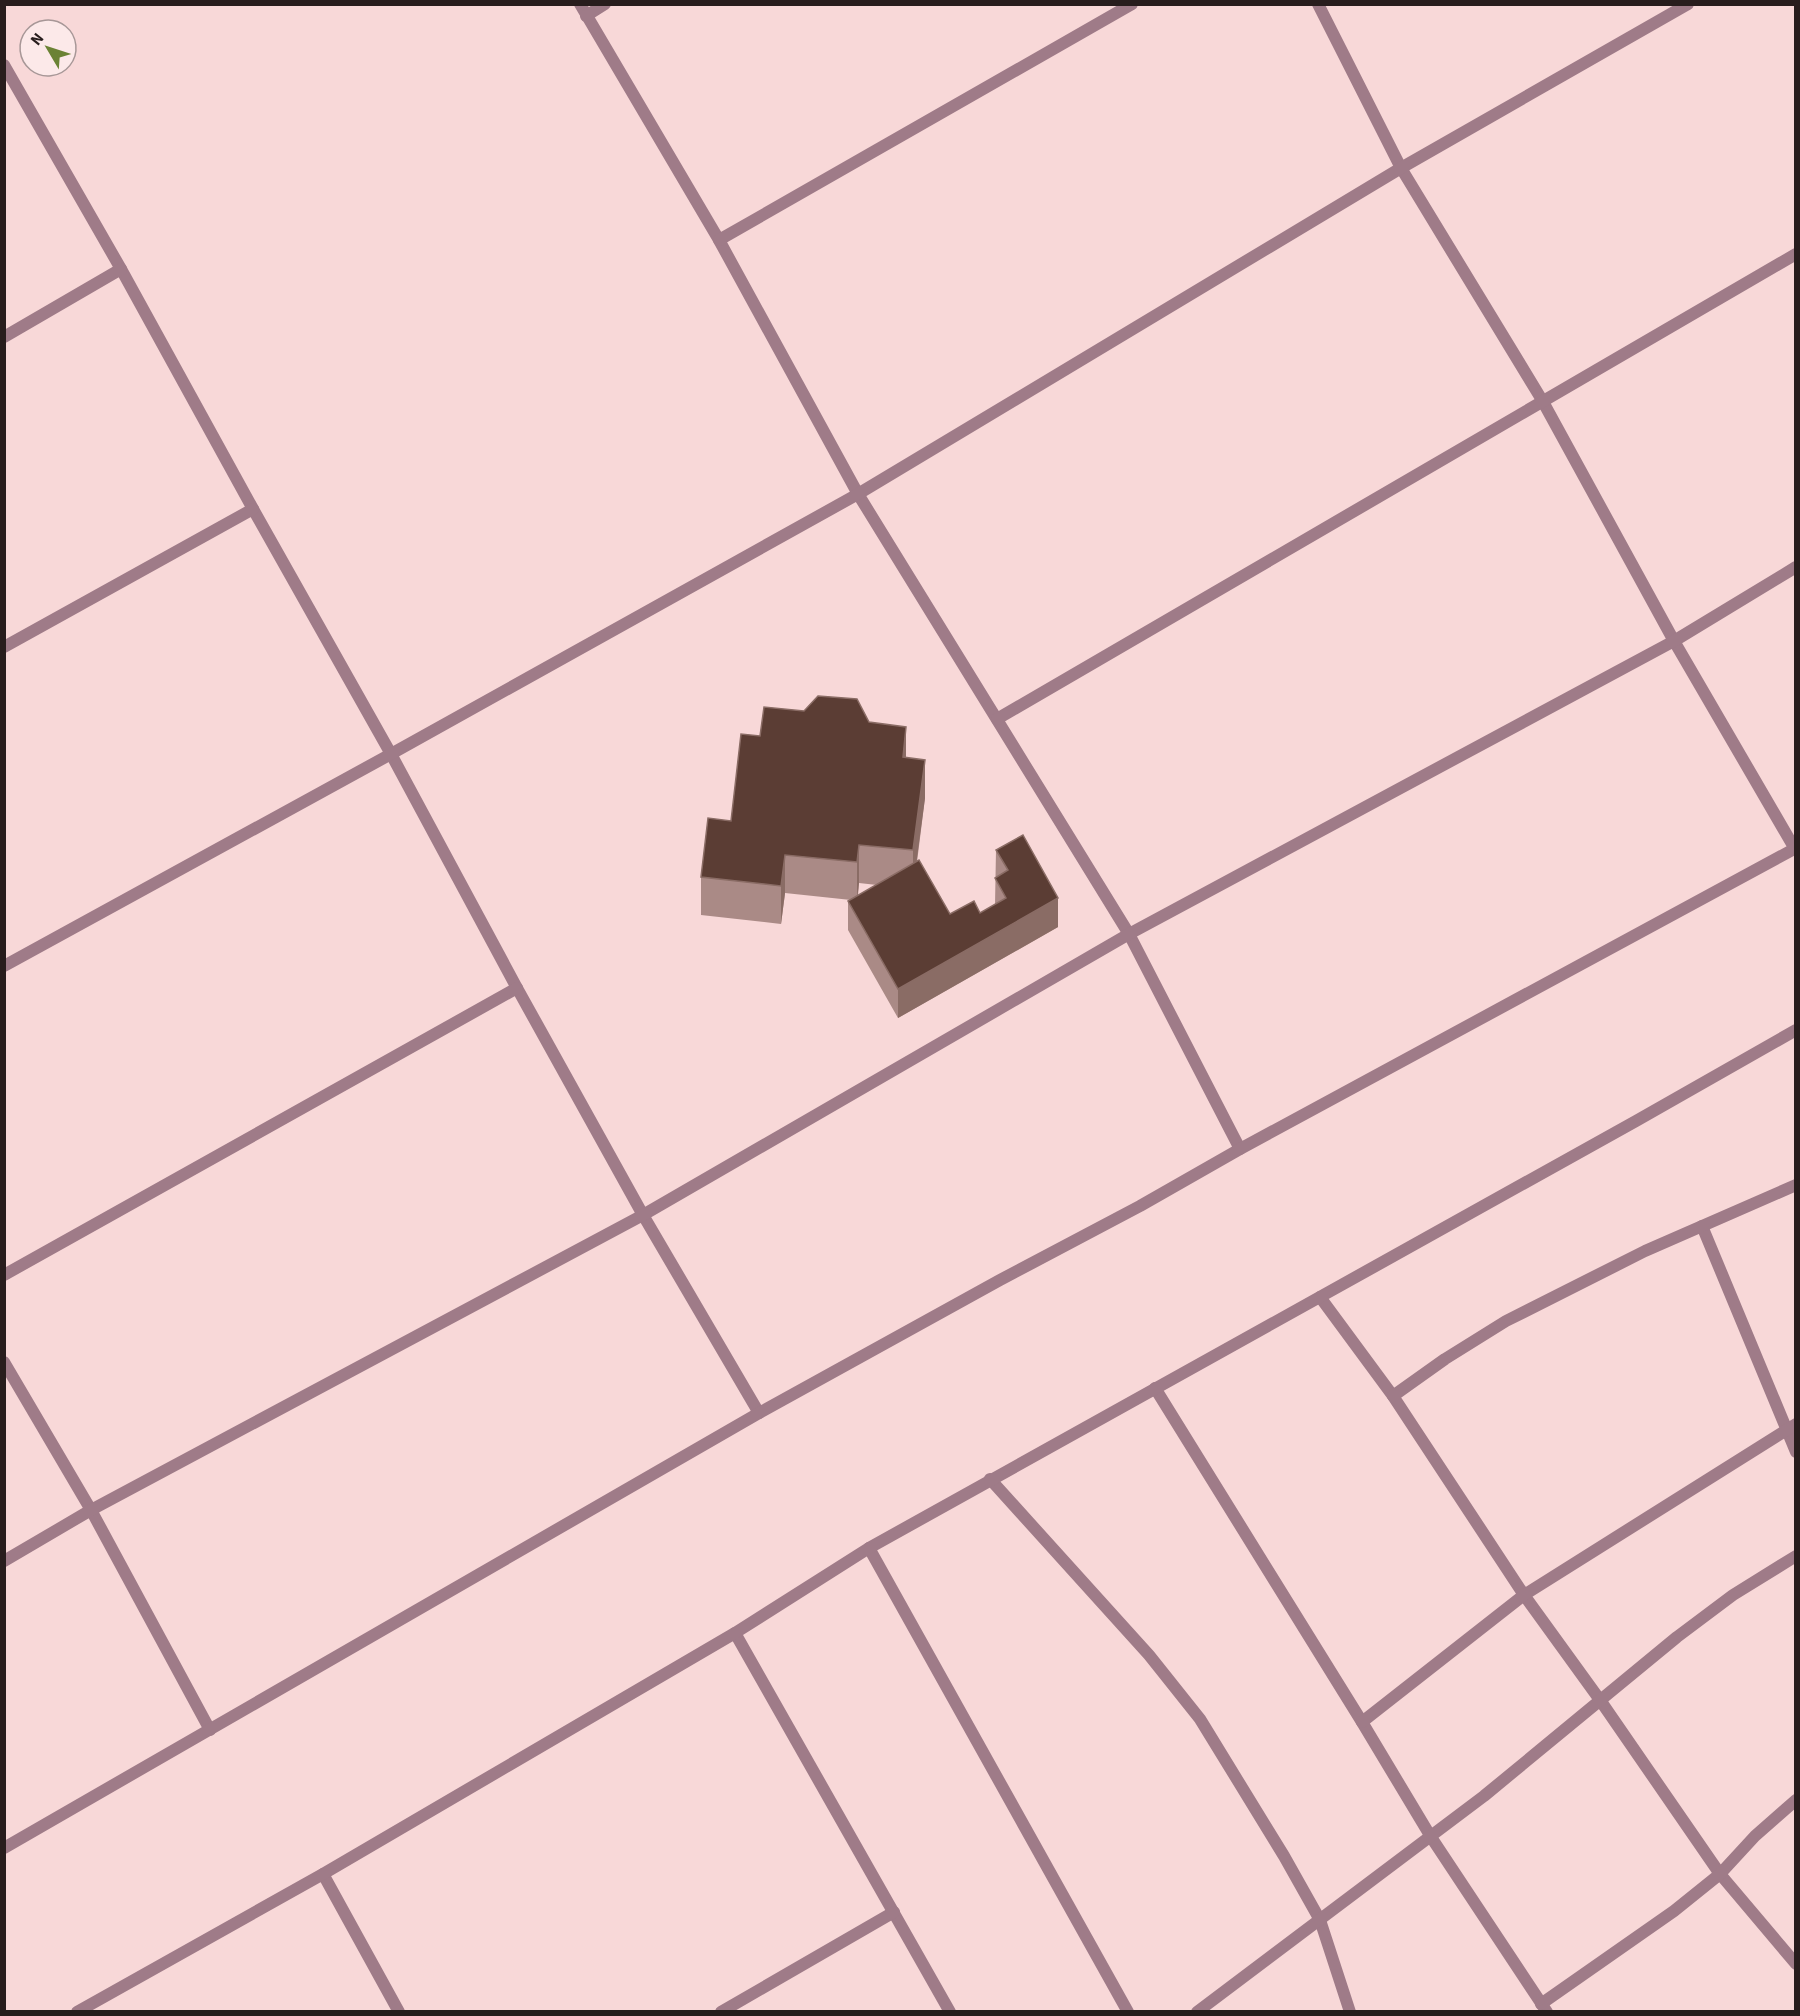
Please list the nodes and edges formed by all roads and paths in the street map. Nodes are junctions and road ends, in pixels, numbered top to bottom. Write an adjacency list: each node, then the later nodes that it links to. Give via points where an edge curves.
1 (605, 4): 5 (street)
2 (1132, 4): 8 (street)
3 (1318, 4): 7 (street)
4 (1688, 4): 7 (street)
5 (583, 10): 8 (street)
6 (4, 65): 10 (street)
7 (1401, 168): 12 (street); 13 (street)
8 (719, 240): 13 (street)
9 (1796, 254): 12 (street)
10 (121, 269): 11 (street); 14 (street)
11 (4, 338)
12 (1542, 400): 16 (street); 18 (street)
13 (858, 494): 18 (street); 19 (street)
14 (253, 509): 17 (street); 19 (street)
15 (1796, 567): 16 (street)
16 (1674, 641): 20 (street); 21 (street)
17 (4, 646)
18 (997, 719): 21 (street)
19 (391, 754): 22 (street); 23 (street)
20 (1795, 848): 25 (street)
21 (1129, 934): 25 (street); 27 (street)
22 (4, 966)
23 (517, 988): 27 (street); 29 (street)
24 (1796, 1030): 30 (street)
25 (1240, 1149): 34 (street)
26 (1796, 1185): 28 (street)
27 (643, 1215): 34 (street); 38 (street)
28 (1702, 1226): 33 (street, via 1506,1321); 35 (street)
29 (4, 1275)
30 (1320, 1297): 32 (street); 33 (street)
31 (4, 1362): 38 (street)
32 (1155, 1388): 37 (street); 45 (street)
33 (1393, 1396): 42 (street)
34 (759, 1413): 46 (street)
35 (1790, 1427): 36 (street); 42 (street)
36 (1796, 1452)
37 (990, 1479): 39 (street); 53 (street, via 1149,1655 1200,1719)
38 (91, 1510): 41 (street); 46 (street)
39 (869, 1548): 43 (street); 60 (street)
40 (1796, 1556): 44 (street, via 1733,1595)
41 (4, 1561)
42 (1524, 1595): 44 (street); 45 (street)
43 (735, 1633): 50 (street); 52 (street)
44 (1600, 1700): 48 (street); 51 (street)
45 (1362, 1722): 48 (street)
46 (210, 1730): 49 (street)
47 (1796, 1800): 51 (street)
48 (1431, 1837): 53 (street); 55 (street)
49 (4, 1848)
50 (323, 1874): 56 (street); 57 (street)
51 (1720, 1874): 54 (street); 55 (street)
52 (894, 1912): 58 (street); 59 (street)
53 (1320, 1920): 61 (street); 62 (street)
54 (1796, 1964)
55 (1544, 2008)
56 (77, 2012)
57 (399, 2012)
58 (721, 2012)
59 (950, 2012)
60 (1128, 2012)
61 (1197, 2012)
62 (1350, 2012)

